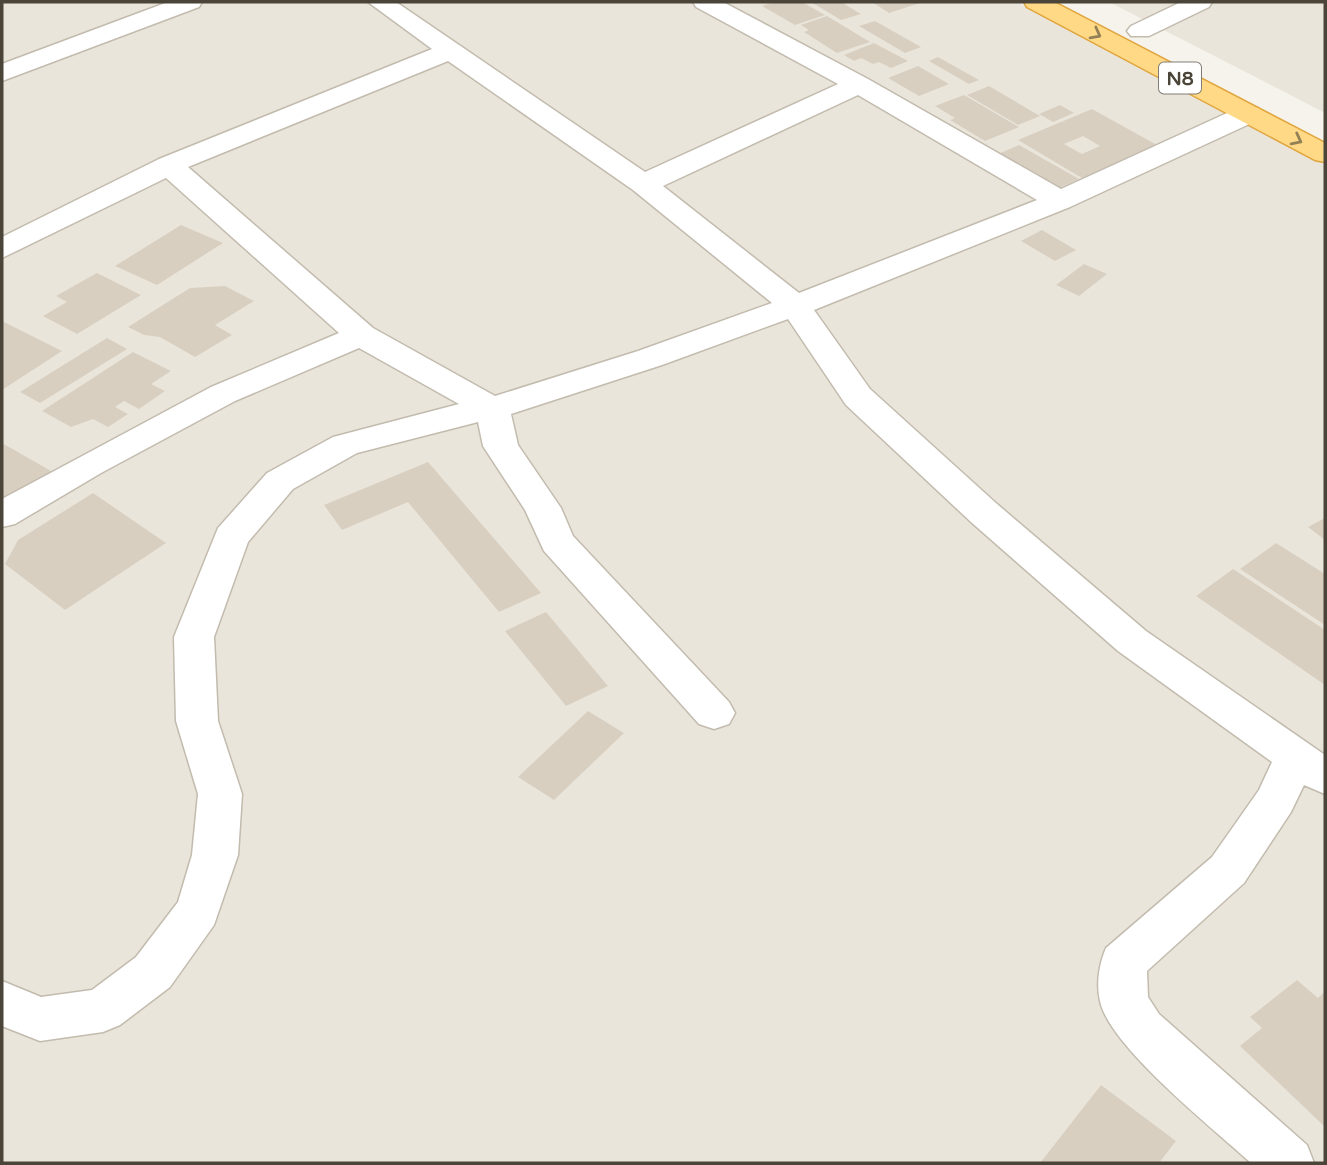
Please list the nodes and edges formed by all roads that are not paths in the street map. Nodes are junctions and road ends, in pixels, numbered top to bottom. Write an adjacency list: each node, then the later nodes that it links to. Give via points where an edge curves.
1 (190, 2): 9 (street)
2 (380, 2): 8 (street)
3 (705, 2): 10 (street)
4 (1035, 2): 11 (highway, N8, one-way to 11)
5 (1084, 2): 7 (highway, N8)
6 (1200, 2): 7 (street)
7 (1140, 31): 12 (highway, N8)
8 (453, 50): 14 (street); 15 (street)
9 (2, 73)
10 (859, 85): 15 (street); 16 (street)
11 (1248, 114): 13 (highway, N8, one-way to 13); 16 (street)
12 (1325, 129)
13 (1325, 154)
14 (169, 164): 17 (street); 19 (street)
15 (643, 184): 18 (street)
16 (1060, 201): 18 (street)
17 (2, 249)
18 (795, 306): 20 (street); 23 (street, via 858,397 916,453 1132,641)
19 (361, 335): 20 (street); 21 (street, via 223,394)
20 (492, 408): 22 (street, via 501,446 543,508 557,542); 24 (street, via 345,445 280,481 231,537 194,636 197,721 220,794 215,855 198,911 153,972 103,1010 40,1019)
21 (2, 515)
22 (714, 713)
23 (1311, 766): 25 (street, via 1276,800 1228,870 1123,963 1124,1002 1142,1030)
24 (2, 1003)
25 (1288, 1163)

